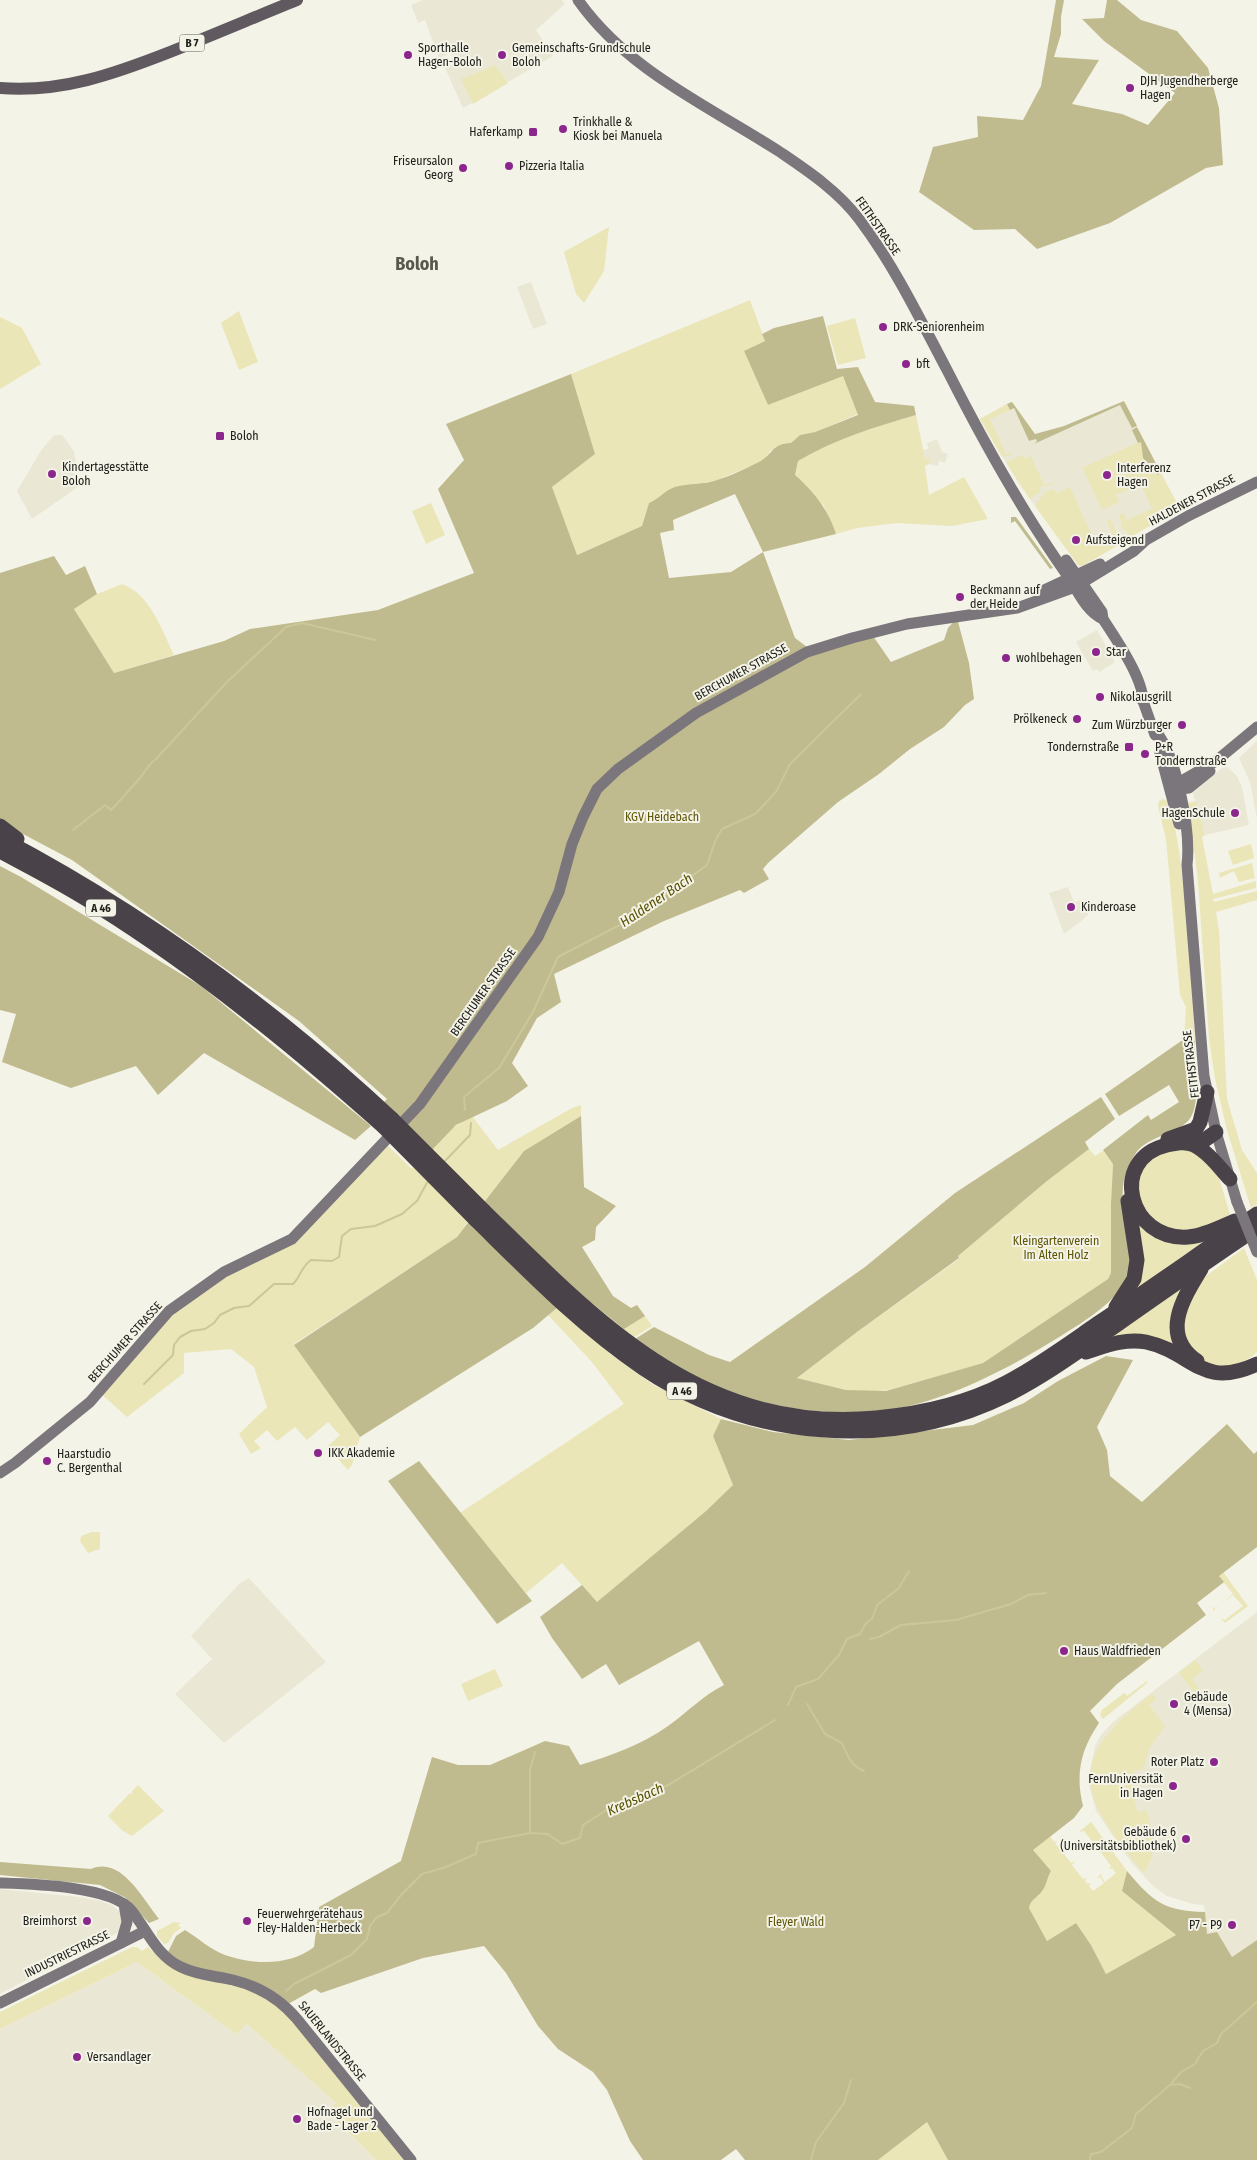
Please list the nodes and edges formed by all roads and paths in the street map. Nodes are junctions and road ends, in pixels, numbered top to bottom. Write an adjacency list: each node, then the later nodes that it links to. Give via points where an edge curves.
1 (297, 0): 3 (main road, B 7, via 103,77 53,88)
2 (578, 0): 5 (main road, FEITHSTRASSE, via 626,53 790,159 850,208 892,269 1025,515)
3 (0, 88)
4 (1257, 482): 5 (main road, HALDENER STRASSE, via 1207,506)
5 (1077, 582): 7 (main road, FEITHSTRASSE, via 1096,616 1103,619 1132,666); 30 (main road, BERCHUMER STRASSE, via 1025,606 906,624 807,652 696,713 609,777 597,789 583,817 559,892 538,937 420,1104 292,1239 224,1272 169,1311 90,1402)
6 (1257, 727): 7 (main road, via 1189,788)
7 (1176, 787): 16 (main road, FEITHSTRASSE, via 1188,853)
8 (0, 826): 11 (highway)
9 (0, 830): 11 (highway)
10 (0, 838): 14 (highway, A 46, via 78,882)
11 (17, 839): 14 (highway, via 104,888 166,931)
12 (0, 851): 15 (highway, A 46, via 98,906)
13 (0, 860): 15 (highway, via 94,911)
14 (193, 955): 17 (highway, A 46, via 281,1022)
15 (196, 974): 17 (highway, A 46)
16 (1207, 1092): 18 (main road, FEITHSTRASSE); 19 (highway)
17 (388, 1123): 22 (highway, A 46, bridge)
18 (1216, 1132): 19 (highway, via 1206,1140); 20 (main road, FEITHSTRASSE)
19 (1194, 1137): 20 (highway); 21 (highway, via 1151,1151 1136,1168 1132,1201 1144,1222 1163,1234 1190,1237); 26 (highway, via 1149,1148 1130,1174 1128,1196 1137,1260 1134,1279)
20 (1230, 1179): 24 (main road, FEITHSTRASSE, bridge)
21 (1257, 1212): 26 (highway)
22 (480, 1216): 26 (highway, A 46, via 616,1334 668,1370 699,1387 790,1416 850,1420 898,1416 976,1396 1006,1382); 28 (highway, A 46, via 562,1304 643,1368 708,1404 755,1418 804,1428 854,1432 918,1425 944,1420 1007,1395)
23 (1257, 1228): 25 (highway)
24 (1257, 1252)
25 (1203, 1265): 27 (highway, via 1179,1310 1181,1344 1190,1356 1214,1368 1237,1367); 28 (highway)
26 (1111, 1314)
27 (1257, 1356)
28 (1066, 1359): 29 (highway, via 1119,1342 1138,1341 1163,1348 1213,1373 1234,1373)
29 (1257, 1364)
30 (0, 1473)
31 (0, 1883): 32 (main road, via 97,1892)
32 (124, 1902): 33 (main road, SAUERLANDSTRASSE); 34 (main road, via 127,1922)
33 (145, 1931): 34 (main road, INDUSTRIESTRASSE); 36 (main road, SAUERLANDSTRASSE, via 162,1954 181,1967 243,1983 278,2000 297,2018)
34 (121, 1943): 35 (main road, INDUSTRIESTRASSE)
35 (0, 2003)
36 (412, 2160)

